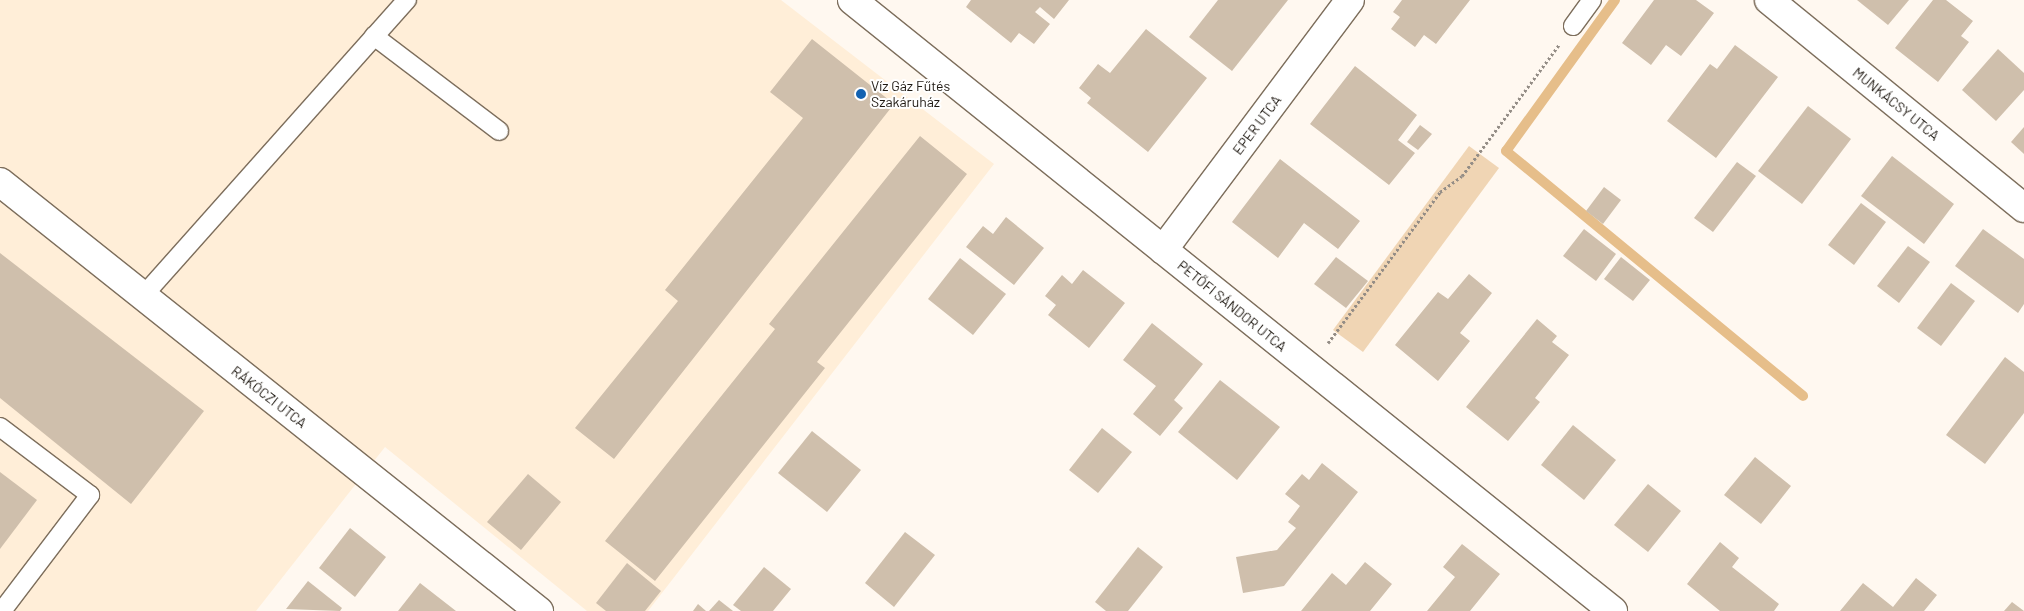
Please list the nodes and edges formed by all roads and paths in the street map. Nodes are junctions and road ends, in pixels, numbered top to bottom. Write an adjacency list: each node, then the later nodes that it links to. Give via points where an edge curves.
1 (406, 0): 8 (lane)
2 (852, 0): 6 (street, PETŐFI SÁNDOR UTCA)
3 (1350, 0): 12 (street, EPER UTCA)
4 (1592, 0): 7 (lane)
5 (1769, 0): 11 (street, MUNKÁCSY UTCA)
6 (880, 8): 12 (street, PETŐFI SÁNDOR UTCA)
7 (1573, 26): 14 (path, via 1462,176 1440,192)
8 (374, 36): 9 (lane); 13 (lane)
9 (499, 131)
10 (0, 182): 13 (street, RÁKÓCZI UTCA)
11 (2024, 208)
12 (1163, 250): 14 (street, PETŐFI SÁNDOR UTCA)
13 (143, 296): 18 (street, RÁKÓCZI UTCA)
14 (1310, 368): 16 (street, PETŐFI SÁNDOR UTCA)
15 (0, 427): 17 (lane, via 90,495)
16 (1599, 607)
17 (2, 611)
18 (539, 611)

